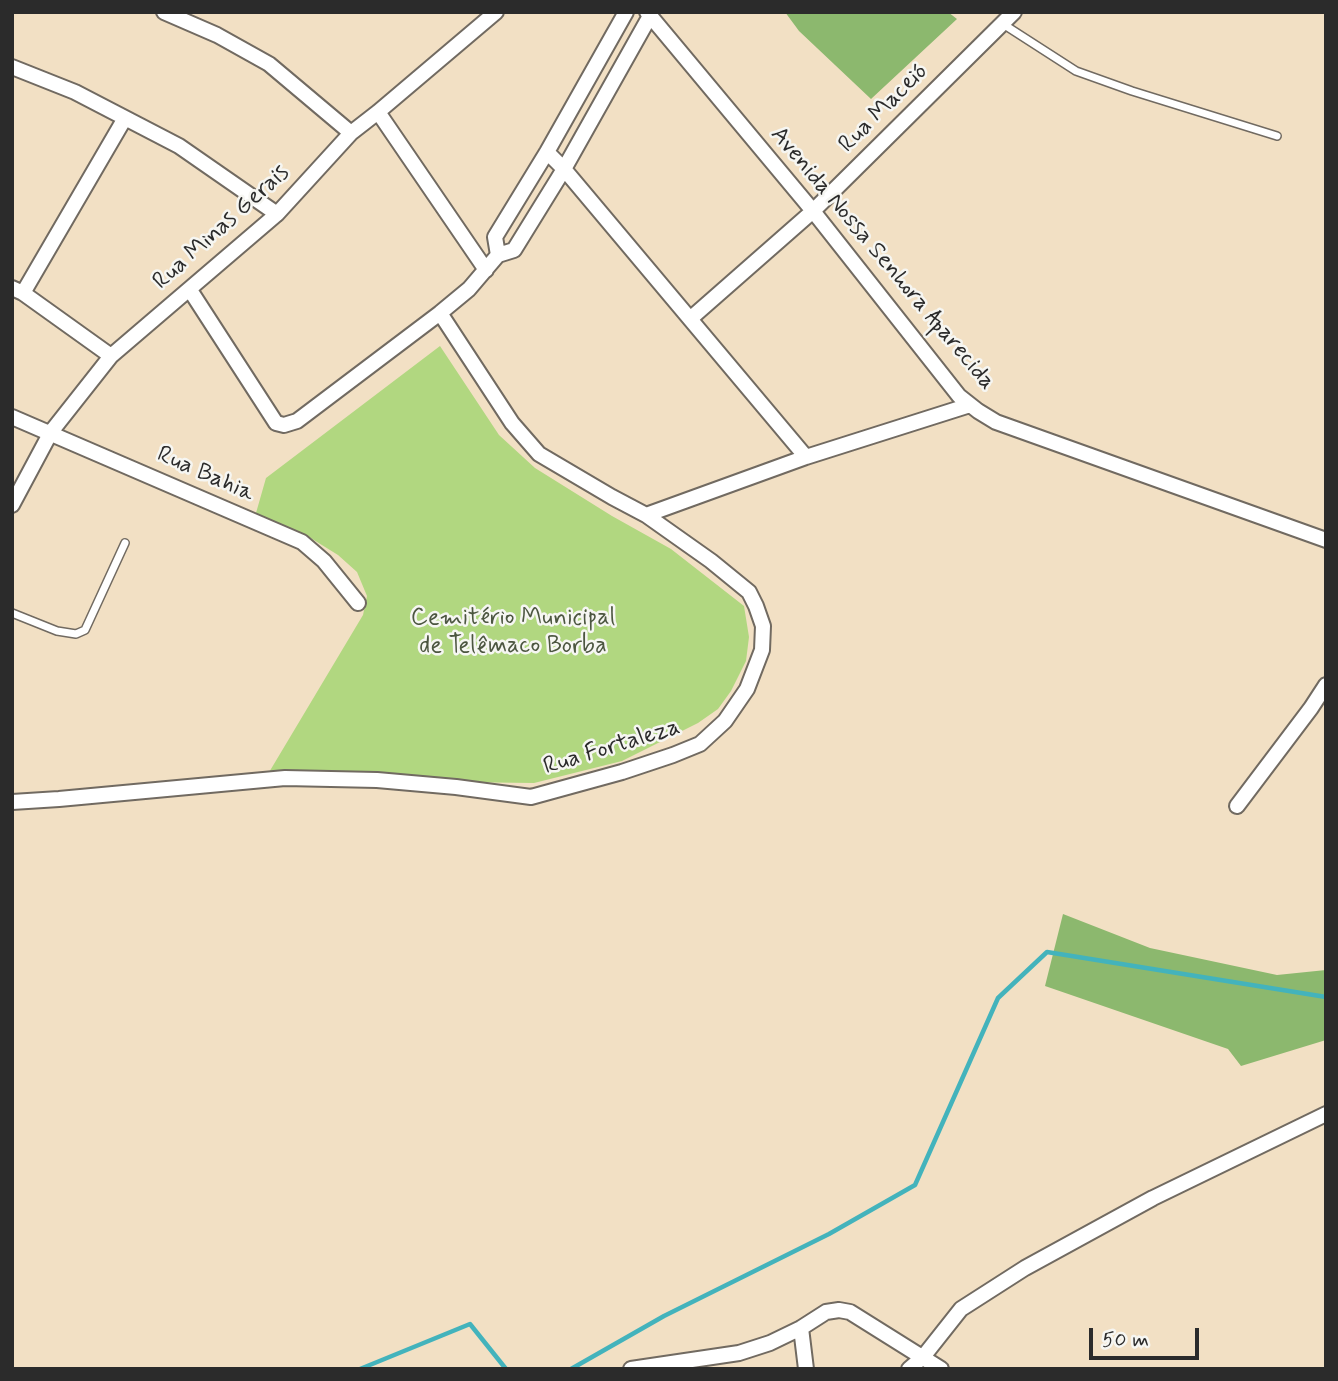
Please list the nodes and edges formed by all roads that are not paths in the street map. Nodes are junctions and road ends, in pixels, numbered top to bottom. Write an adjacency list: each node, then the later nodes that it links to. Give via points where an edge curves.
1 (164, 12): 6 (street)
2 (496, 12): 9 (street, Rua Minas Gerais)
3 (626, 12): 13 (street)
4 (1014, 12): 7 (street, Rua Maceió)
5 (648, 14): 14 (street); 15 (street, Avenida Nossa Senhora Aparecida)
6 (185, 16): 11 (street, via 269,64)
7 (1003, 24): 12 (lane, via 1076,71); 15 (street, Rua Maceió)
8 (12, 67): 10 (street)
9 (379, 112): 11 (street, Rua Minas Gerais); 18 (street)
10 (125, 118): 16 (street, via 179,146); 19 (street)
11 (351, 133): 16 (street, Rua Minas Gerais)
12 (1277, 136)
13 (547, 152): 14 (street); 17 (street, via 495,237)
14 (564, 169): 17 (street, via 519,244); 22 (street)
15 (813, 211): 22 (street, Rua Maceió); 24 (street, Avenida Nossa Senhora Aparecida)
16 (277, 214): 20 (street, Rua Minas Gerais)
17 (498, 255): 18 (street)
18 (486, 270): 21 (street)
19 (18, 290): 23 (street)
20 (190, 290): 21 (street, via 276,423 284,425 298,421); 23 (street, Rua Minas Gerais)
21 (440, 313): 29 (street, Rua Fortaleza, via 512,423 539,454)
22 (690, 319): 27 (street)
23 (111, 356): 26 (street, Rua Minas Gerais)
24 (970, 405): 27 (street); 30 (street, Avenida Nossa Senhora Aparecida, via 996,422)
25 (12, 417): 26 (street, Rua Bahia)
26 (51, 432): 28 (street, Rua Minas Gerais); 32 (street, Rua Bahia, via 302,542)
27 (806, 457): 29 (street)
28 (12, 505)
29 (646, 515): 35 (street, Rua Fortaleza, via 749,592 763,626 762,650 747,689 726,721 700,744 622,772 531,796 377,780 285,778)
30 (1326, 540)
31 (125, 543): 33 (lane, via 85,630 76,634 57,631)
32 (358, 603)
33 (12, 613)
34 (1326, 685): 36 (street)
35 (12, 802)
36 (1237, 806)
37 (1326, 1114): 39 (street, via 1153,1198 1025,1268 961,1309)
38 (801, 1328): 39 (street, via 826,1312 850,1312); 40 (street, via 770,1343); 42 (street)
39 (923, 1357): 43 (street); 44 (street)
40 (697, 1363): 41 (street)
41 (631, 1369)
42 (806, 1369)
43 (909, 1369)
44 (941, 1369)

